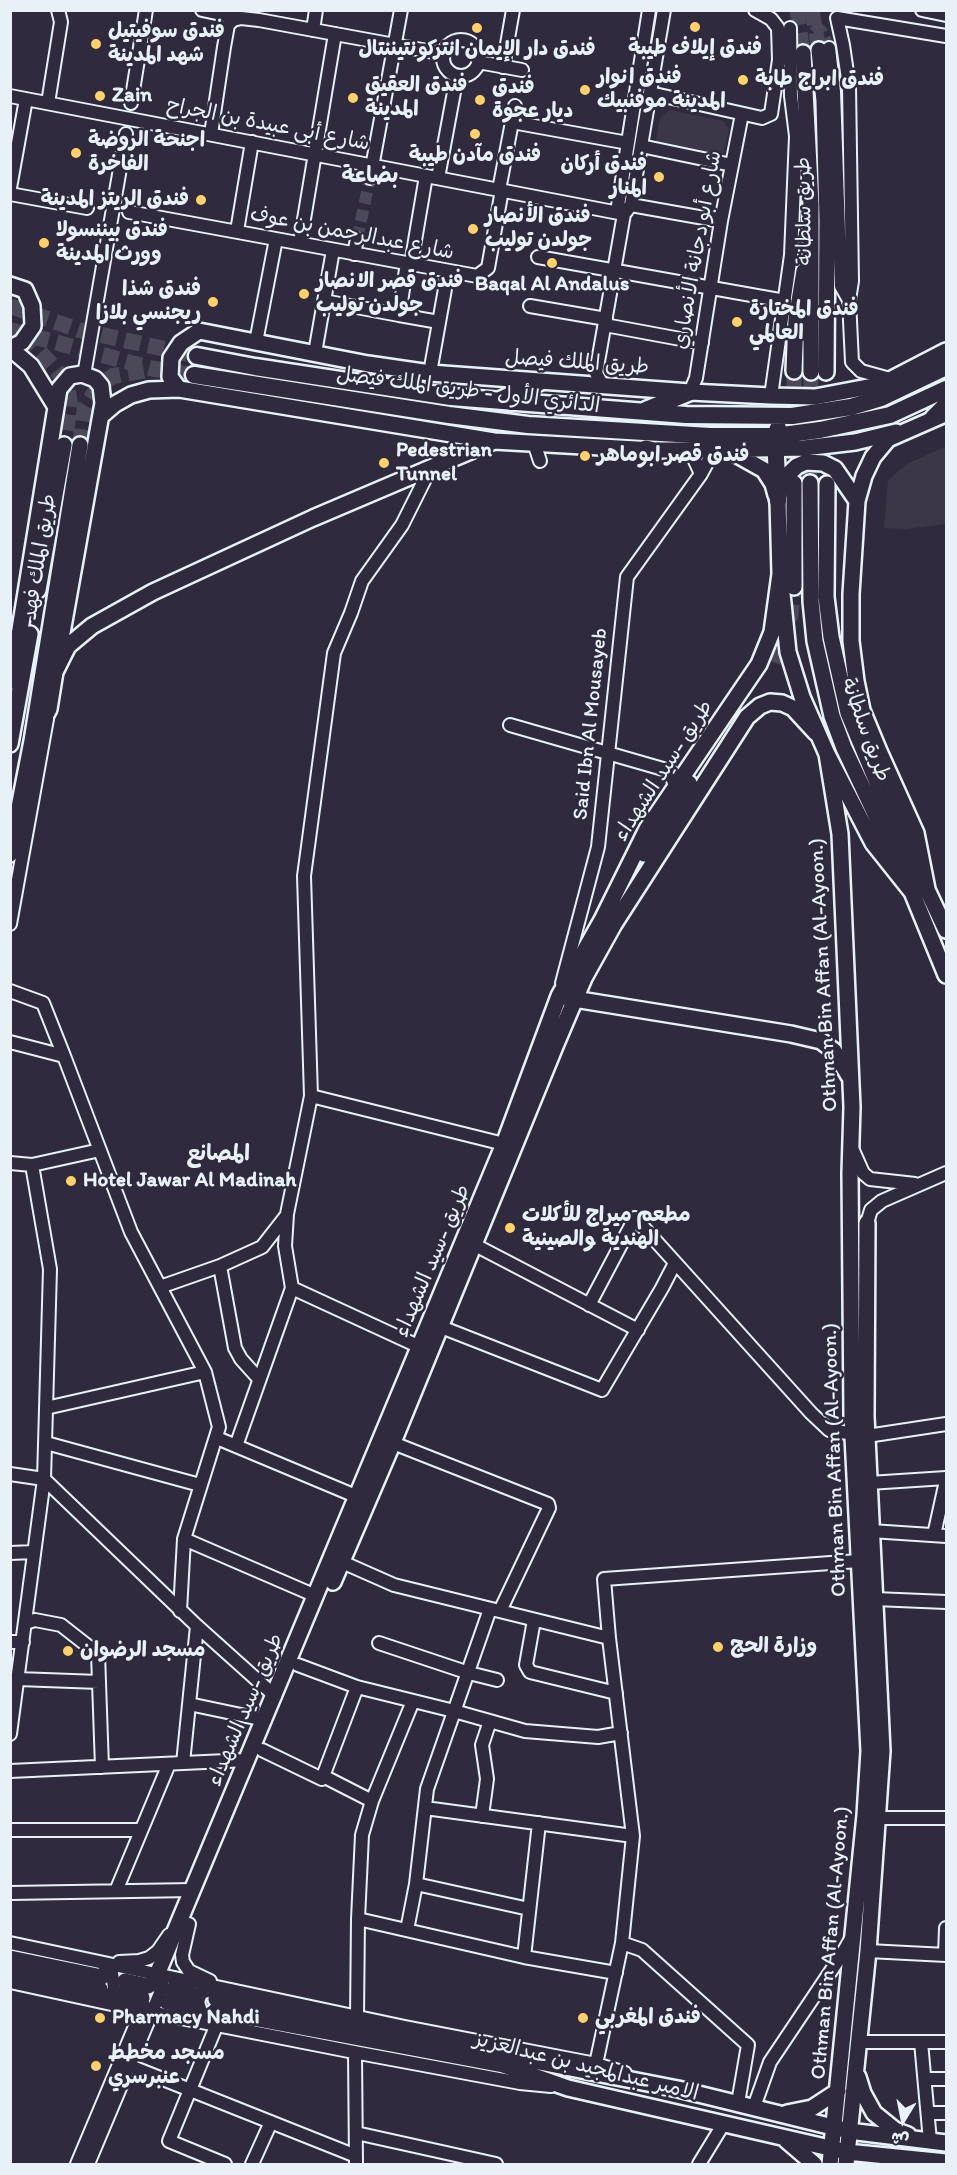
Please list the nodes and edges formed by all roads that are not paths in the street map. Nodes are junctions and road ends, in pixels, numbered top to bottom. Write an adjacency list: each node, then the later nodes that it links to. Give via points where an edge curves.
1 (58, 10): 30 (street, via 61,22)
2 (146, 10): 29 (street)
3 (201, 10): 13 (street)
4 (316, 10): 15 (street)
5 (401, 10): 18 (street)
6 (513, 10): 23 (street)
7 (649, 10): 38 (street)
8 (664, 10): 26 (street)
9 (755, 10): 32 (street, via 778,28 779,60 771,114 762,118)
10 (922, 10): 12 (street)
11 (832, 14): 17 (street); 66 (street, via 843,45 849,86)
12 (946, 15)
13 (241, 18): 15 (street); 35 (street, via 228,25)
14 (790, 28): 36 (street)
15 (312, 30): 16 (street)
16 (335, 34): 18 (street); 40 (street)
17 (946, 36)
18 (395, 45): 20 (street); 43 (street)
19 (824, 49): 53 (main road, طريق سلطانة, via 827,220 818,372); 66 (street, via 834,92 841,286)
20 (444, 54): 22 (street, via 450,44 464,41 476,49); 25 (street, via 446,68)
21 (804, 60): 36 (street); 48 (main road, طريق سلطانة)
22 (478, 62): 23 (street); 25 (street, via 472,72)
23 (503, 67): 24 (street)
24 (522, 70)
25 (458, 76): 44 (street)
26 (650, 93): 32 (street); 39 (street)
27 (10, 96): 28 (street, شارع أبى عبيدة بن الجراح)
28 (26, 99): 30 (street, شارع أبى عبيدة بن الجراح); 45 (street)
29 (131, 102)
30 (48, 103): 35 (street, شارع أبى عبيدة بن الجراح)
31 (515, 106): 33 (street, شارع عبدالرحمن بن عوف)
32 (742, 114): 42 (street, شارع أبو دجانة الأنصاري)
33 (512, 122): 38 (street); 46 (street, شارع عبدالرحمن بن عوف)
34 (126, 134): 82 (street)
35 (211, 134): 37 (street, شارع أبى عبيدة بن الجراح)
36 (796, 136): 41 (street)
37 (252, 142): 40 (street, شارع أبى عبيدة بن الجراح); 54 (street)
38 (628, 144): 50 (street)
39 (641, 146): 42 (street); 50 (street)
40 (315, 154): 43 (street, شارع أبى عبيدة بن الجراح); 57 (street)
41 (795, 154): 48 (street); 68 (street)
42 (732, 165): 52 (street, شارع أبو دجانة الأنصاري)
43 (371, 172): 44 (street, شارع أبى عبيدة بن الجراح)
44 (432, 177): 46 (street, شارع أبى عبيدة بن الجراح); 61 (street)
45 (10, 188)
46 (500, 190): 50 (street, شارع أبى عبيدة بن الجراح); 63 (street, شارع عبدالرحمن بن عوف, via 489,268 477,276)
47 (10, 194): 49 (street)
48 (811, 204): 53 (main road, طريق سلطانة)
49 (87, 208)
50 (624, 210): 52 (street, شارع أبى عبيدة بن الجراح); 62 (street)
51 (129, 212): 54 (street, شارع عبدالرحمن بن عوف)
52 (721, 221): 65 (street, شارع أبو دجانة الأنصاري)
53 (811, 223): 80 (main road, via 796,320)
54 (237, 231): 55 (street, شارع عبدالرحمن بن عوف)
55 (276, 239): 57 (street, شارع عبدالرحمن بن عوف); 73 (street)
56 (357, 239): 59 (street)
57 (300, 243): 58 (street, شارع عبدالرحمن بن عوف)
58 (333, 250): 59 (street, شارع عبدالرحمن بن عوف); 67 (street)
59 (354, 254): 61 (street, شارع عبدالرحمن بن عوف)
60 (538, 257): 62 (street)
61 (409, 264): 63 (street, شارع عبدالرحمن بن عوف); 70 (street)
62 (614, 270): 65 (street); 72 (street)
63 (448, 272): 71 (street)
64 (10, 285): 75 (main road, via 25,290 33,306 33,326 22,342)
65 (711, 287): 68 (street); 74 (street, شارع أبو دجانة الأنصاري)
66 (849, 300): 84 (street, via 852,362 861,371)
67 (324, 301): 70 (street); 77 (street)
68 (785, 301): 91 (street)
69 (530, 306): 72 (street)
70 (399, 315): 71 (street)
71 (439, 322): 81 (street)
72 (605, 322): 74 (street); 87 (street, via 596,373)
73 (256, 342): 77 (main road, طريق الملك فيصل); 88 (main road, طريق الملك فيصل, via 199,331 181,344 171,358 170,377)
74 (702, 343): 90 (street, شارع أبو دجانة الأنصاري)
75 (11, 348): 95 (main road, via 31,366)
76 (946, 351): 84 (main road, طريق الملك فيصل)
77 (315, 353): 81 (main road, طريق الملك فيصل)
78 (197, 356): 92 (highway, الدائري الأول - طريق الملك فيصل)
79 (946, 367): 85 (highway, الدائري الأول - طريق الملك فيصل)
80 (794, 371)
81 (430, 373): 86 (main road, طريق الملك فيصل)
82 (84, 375): 95 (main road, via 70,376 59,389); 97 (main road, via 101,386)
83 (194, 375): 100 (highway, الدائري الأول - طريق الملك فيصل, via 448,415)
84 (892, 379): 85 (highway); 91 (main road, طريق الملك فيصل, via 826,395)
85 (919, 381): 98 (highway, الدائري الأول - طريق الملك فيصل, via 851,407)
86 (540, 382): 87 (main road, طريق الملك فيصل); 92 (highway)
87 (603, 386): 90 (main road, طريق الملك فيصل)
88 (179, 389): 97 (main road, via 131,395); 102 (main road)
89 (946, 389): 103 (highway, الدائري الأول - طريق الملك فيصل, via 890,414)
90 (690, 392): 91 (main road, طريق الملك فيصل); 96 (highway)
91 (771, 396)
92 (497, 401): 93 (highway, الدائري الأول - طريق الملك فيصل)
93 (557, 405): 96 (highway, الدائري الأول - طريق الملك فيصل); 100 (highway)
94 (946, 405): 99 (highway)
95 (56, 407): 120 (main road)
96 (642, 412): 98 (highway, الدائري الأول - طريق الملك فيصل)
97 (101, 416): 122 (main road)
98 (792, 416): 103 (highway, via 779,425)
99 (940, 416): 101 (main road)
100 (562, 428): 103 (highway, الدائري الأول - طريق الملك فيصل); 107 (main road)
101 (908, 429): 103 (main road, via 855,442 804,448); 117 (main road, via 888,439 873,457)
102 (494, 441): 104 (main road); 111 (main road)
103 (775, 442): 109 (main road); 116 (highway)
104 (534, 443): 107 (main road); 110 (street)
105 (64, 445): 126 (main road, طريق الملك فهد)
106 (80, 445): 127 (main road, طريق الملك فهد)
107 (654, 450): 108 (main road)
108 (690, 450): 109 (main road); 112 (street)
109 (721, 450): 112 (street, Said Ibn Al Mousayeb); 116 (main road, via 764,470)
110 (540, 461)
111 (431, 467): 122 (main road, via 326,518 153,592 92,626 68,646); 145 (street, via 402,525 362,581 334,653 304,876)
112 (701, 474): 128 (street, Said Ibn Al Mousayeb, via 627,577)
113 (794, 483): 119 (main road)
114 (810, 483): 134 (main road, طريق سلطانة, via 811,601 815,641 830,707 849,758)
115 (827, 484): 133 (main road, طريق سلطانة, via 826,597 838,673 860,744)
116 (778, 501): 117 (main road, via 781,482 796,466 806,462 823,463 835,469); 118 (main road)
117 (857, 501): 133 (main road, via 851,594 856,681 862,710 916,833)
118 (780, 574): 125 (main road, via 788,652); 130 (main road, طريق -سيد الشهداء, via 772,632 759,664)
119 (794, 587)
120 (17, 648): 126 (street)
121 (773, 662): 135 (main road, via 707,755)
122 (55, 672): 123 (main road)
123 (49, 709): 127 (main road); 131 (street)
124 (510, 725): 128 (street)
125 (816, 733): 129 (main road); 141 (main road, طريق -سيد الشهداء, via 793,708 782,704 770,702 747,717 614,924)
126 (12, 739)
127 (32, 741): 131 (main road, طريق الملك فهد)
128 (608, 754): 130 (street, via 670,771); 140 (street, Said Ibn Al Mousayeb, via 598,847)
129 (827, 754): 134 (main road, via 873,843); 144 (main road, Othman Bin Affan (Al-Ayoon.), via 840,834)
130 (675, 786): 135 (main road, طريق -سيد الشهداء, via 647,829)
131 (27, 805): 132 (main road, طريق الملك فهد); 136 (street)
132 (11, 851)
133 (927, 889): 137 (main road, طريق سلطانة)
134 (912, 892): 138 (main road, طريق سلطانة)
135 (602, 920): 140 (main road, طريق -سيد الشهداء)
136 (10, 924)
137 (946, 930)
138 (946, 975)
139 (10, 991): 143 (street, via 43,1003)
140 (559, 996): 141 (main road); 146 (main road, طريق -سيد الشهداء)
141 (576, 999): 144 (main road, via 821,1041 834,1051); 155 (main road, طريق -سيد الشهداء)
142 (10, 1042): 143 (street)
143 (64, 1056): 148 (street)
144 (850, 1079): 147 (main road, Othman Bin Affan (Al-Ayoon.))
145 (311, 1096): 146 (street); 153 (street)
146 (504, 1144): 163 (main road, طريق -سيد الشهداء)
147 (851, 1145): 152 (street, via 863,1173 870,1179); 168 (main road, Othman Bin Affan (Al-Ayoon.))
148 (100, 1150): 150 (street); 158 (street, via 131,1232)
149 (10, 1163): 150 (street)
150 (32, 1165): 166 (street, via 50,1269)
151 (946, 1173): 152 (street)
152 (917, 1185): 154 (street, via 882,1201 871,1210)
153 (287, 1214): 157 (street, via 262,1247); 159 (street, via 285,1246)
154 (867, 1223): 168 (main road, Othman Bin Affan (Al-Ayoon.))
155 (475, 1245): 160 (street); 161 (main road, طريق -سيد الشهداء)
156 (675, 1263): 160 (street, via 635,1218); 162 (street); 168 (street, via 829,1430)
157 (220, 1266): 158 (street); 165 (street, via 235,1348)
158 (160, 1287): 164 (street)
159 (292, 1288): 163 (street); 165 (street)
160 (588, 1305): 162 (street)
161 (441, 1327): 162 (street, via 602,1390); 171 (main road, طريق -سيد الشهداء)
162 (638, 1330)
163 (420, 1347): 178 (main road, طريق -سيد الشهداء)
164 (205, 1372): 166 (street); 169 (street, via 219,1427)
165 (259, 1379): 172 (street)
166 (46, 1408): 170 (street)
167 (946, 1424): 168 (street)
168 (860, 1436): 176 (main road, Othman Bin Affan (Al-Ayoon.)); 184 (main road, Othman Bin Affan (Al-Ayoon.))
169 (217, 1438): 172 (street); 177 (street)
170 (46, 1443): 174 (street); 177 (street)
171 (393, 1443): 185 (main road, طريق -سيد الشهداء); 189 (street, via 548,1504)
172 (236, 1446): 178 (street)
173 (10, 1474): 174 (street)
174 (44, 1479): 182 (street); 190 (street)
175 (946, 1480): 176 (street); 180 (street)
176 (869, 1483): 179 (main road, Othman Bin Affan (Al-Ayoon.))
177 (200, 1485): 181 (street)
178 (358, 1497): 186 (main road, طريق -سيد الشهداء)
179 (872, 1531): 180 (street); 187 (main road, Othman Bin Affan (Al-Ayoon.))
180 (940, 1535)
181 (183, 1539): 186 (street); 190 (street)
182 (34, 1552): 183 (street); 192 (street)
183 (10, 1553)
184 (859, 1561): 194 (street, via 604,1579); 237 (main road, Othman Bin Affan (Al-Ayoon.), via 868,1751)
185 (342, 1562): 189 (street, via 394,1586); 197 (main road, طريق -سيد الشهداء)
186 (316, 1596): 204 (main road, طريق -سيد الشهداء)
187 (875, 1599): 188 (street); 222 (main road, Othman Bin Affan (Al-Ayoon.), via 882,1751)
188 (946, 1602)
189 (495, 1610): 191 (street); 198 (street)
190 (180, 1611): 193 (street)
191 (534, 1620): 194 (street); 203 (street, via 526,1665 530,1672)
192 (25, 1623): 195 (street); 201 (street, via 35,1620 61,1625 98,1654)
193 (197, 1626): 204 (street); 206 (street)
194 (609, 1638): 203 (street)
195 (17, 1642): 199 (street)
196 (379, 1643): 198 (street)
197 (298, 1665): 202 (street); 212 (main road, طريق -سيد الشهداء)
198 (469, 1673): 200 (street); 207 (street)
199 (18, 1679): 201 (street); 211 (street)
200 (497, 1680)
201 (99, 1682): 216 (street)
202 (357, 1688): 205 (street); 218 (street)
203 (616, 1693): 210 (street)
204 (275, 1696): 208 (main road, طريق -سيد الشهداء)
205 (413, 1701): 207 (street); 219 (street)
206 (189, 1704): 208 (street); 214 (street)
207 (454, 1711): 209 (street); 220 (street, via 427,1789)
208 (265, 1720): 213 (main road, طريق -سيد الشهداء)
209 (490, 1721): 210 (street, via 525,1731 598,1737); 221 (street, via 482,1745 487,1779)
210 (621, 1733): 227 (street)
211 (10, 1734)
212 (262, 1750): 218 (street, via 322,1779); 234 (main road, طريق -سيد الشهداء)
213 (248, 1760): 214 (street); 229 (main road, طريق -سيد الشهداء)
214 (183, 1763): 215 (street)
215 (169, 1764): 216 (street); 226 (street)
216 (102, 1767): 217 (street)
217 (10, 1771)
218 (323, 1776): 219 (street)
219 (372, 1801): 233 (street, via 362,1835)
220 (425, 1808): 221 (street); 228 (street)
221 (482, 1816): 224 (street)
222 (878, 1818): 223 (street); 240 (main road, Othman Bin Affan (Al-Ayoon.))
223 (946, 1818)
224 (539, 1823): 227 (street); 232 (street)
225 (10, 1830): 226 (street)
226 (141, 1830): 230 (street)
227 (633, 1836): 238 (street)
228 (416, 1884): 232 (street); 236 (street)
229 (193, 1890): 230 (street); 234 (main road, طريق -سيد الشهداء)
230 (116, 1891): 231 (street)
231 (10, 1893)
232 (529, 1910): 242 (street)
233 (358, 1919): 236 (street); 253 (street)
234 (185, 1922): 247 (street, via 149,1958); 249 (street, via 182,1956 189,1971); 250 (main road, طريق -سيد الشهداء)
235 (946, 1928): 241 (street)
236 (407, 1930): 242 (street)
237 (854, 1934): 266 (main road, Othman Bin Affan (Al-Ayoon.)); 268 (street, via 770,2062)
238 (622, 1942): 245 (street); 267 (street, via 642,1950 748,2045)
239 (10, 1943): 247 (street)
240 (868, 1951): 241 (street); 254 (main road, Othman Bin Affan (Al-Ayoon.))
241 (946, 1954)
242 (524, 1957): 245 (street)
243 (10, 1958): 247 (main road)
244 (10, 1970): 247 (main road)
245 (616, 1972): 258 (street)
246 (10, 1982): 247 (street)
247 (99, 1982): 250 (street); 250 (street)
248 (123, 1988): 250 (main road)
249 (233, 1991): 252 (street); 253 (street)
250 (155, 1996): 251 (main road); 252 (street); 252 (street); 259 (street); 284 (street)
251 (192, 2001)
252 (215, 2009): 257 (street); 263 (main road, الامير عبدالمجيد بن عبدالعزيز, via 503,2065); 264 (main road, الامير عبدالمجيد بن عبدالعزيز); 265 (street)
253 (357, 2017): 258 (street)
254 (859, 2042): 255 (street); 260 (main road, Othman Bin Affan (Al-Ayoon.))
255 (921, 2042): 256 (street); 261 (street)
256 (946, 2042)
257 (355, 2053): 263 (street); 275 (street)
258 (596, 2064): 264 (street)
259 (130, 2066): 265 (street); 285 (street)
260 (856, 2073): 274 (main road, Othman Bin Affan (Al-Ayoon.)); 277 (main road, via 874,2113 896,2130)
261 (925, 2079): 262 (street); 269 (street)
262 (946, 2079)
263 (568, 2088): 273 (main road, الامير عبدالمجيد بن عبدالعزيز)
264 (678, 2089): 267 (main road, الامير عبدالمجيد بن عبدالعزيز)
265 (190, 2090): 272 (street); 286 (street, via 169,2141)
266 (838, 2091): 271 (main road, via 812,2108); 274 (main road, Othman Bin Affan (Al-Ayoon.))
267 (738, 2103): 268 (main road, الامير عبدالمجيد بن عبدالعزيز)
268 (754, 2107): 271 (main road, الامير عبدالمجيد بن عبدالعزيز)
269 (928, 2113): 270 (street); 277 (street)
270 (946, 2113)
271 (783, 2114): 274 (main road, الامير عبدالمجيد بن عبدالعزيز)
272 (271, 2122): 282 (street); 287 (street)
273 (724, 2123): 276 (main road, الامير عبدالمجيد بن عبدالعزيز); 289 (street)
274 (842, 2129): 277 (main road, الامير عبدالمجيد بن عبدالعزيز); 280 (main road, Othman Bin Affan (Al-Ayoon.))
275 (356, 2133): 281 (street); 282 (street)
276 (781, 2136): 280 (main road, الامير عبدالمجيد بن عبدالعزيز); 290 (main road)
277 (925, 2141): 278 (main road, الامير عبدالمجيد بن عبدالعزيز)
278 (946, 2143)
279 (886, 2157): 280 (main road, الامير عبدالمجيد بن عبدالعزيز); 283 (main road, الامير عبدالمجيد بن عبدالعزيز); 291 (main road)
280 (839, 2158)
281 (451, 2159): 288 (street)
282 (356, 2160)
283 (946, 2162)
284 (77, 2164)
285 (88, 2164)
286 (225, 2164)
287 (252, 2164)
288 (496, 2164)
289 (699, 2164)
290 (814, 2164)
291 (863, 2164)

